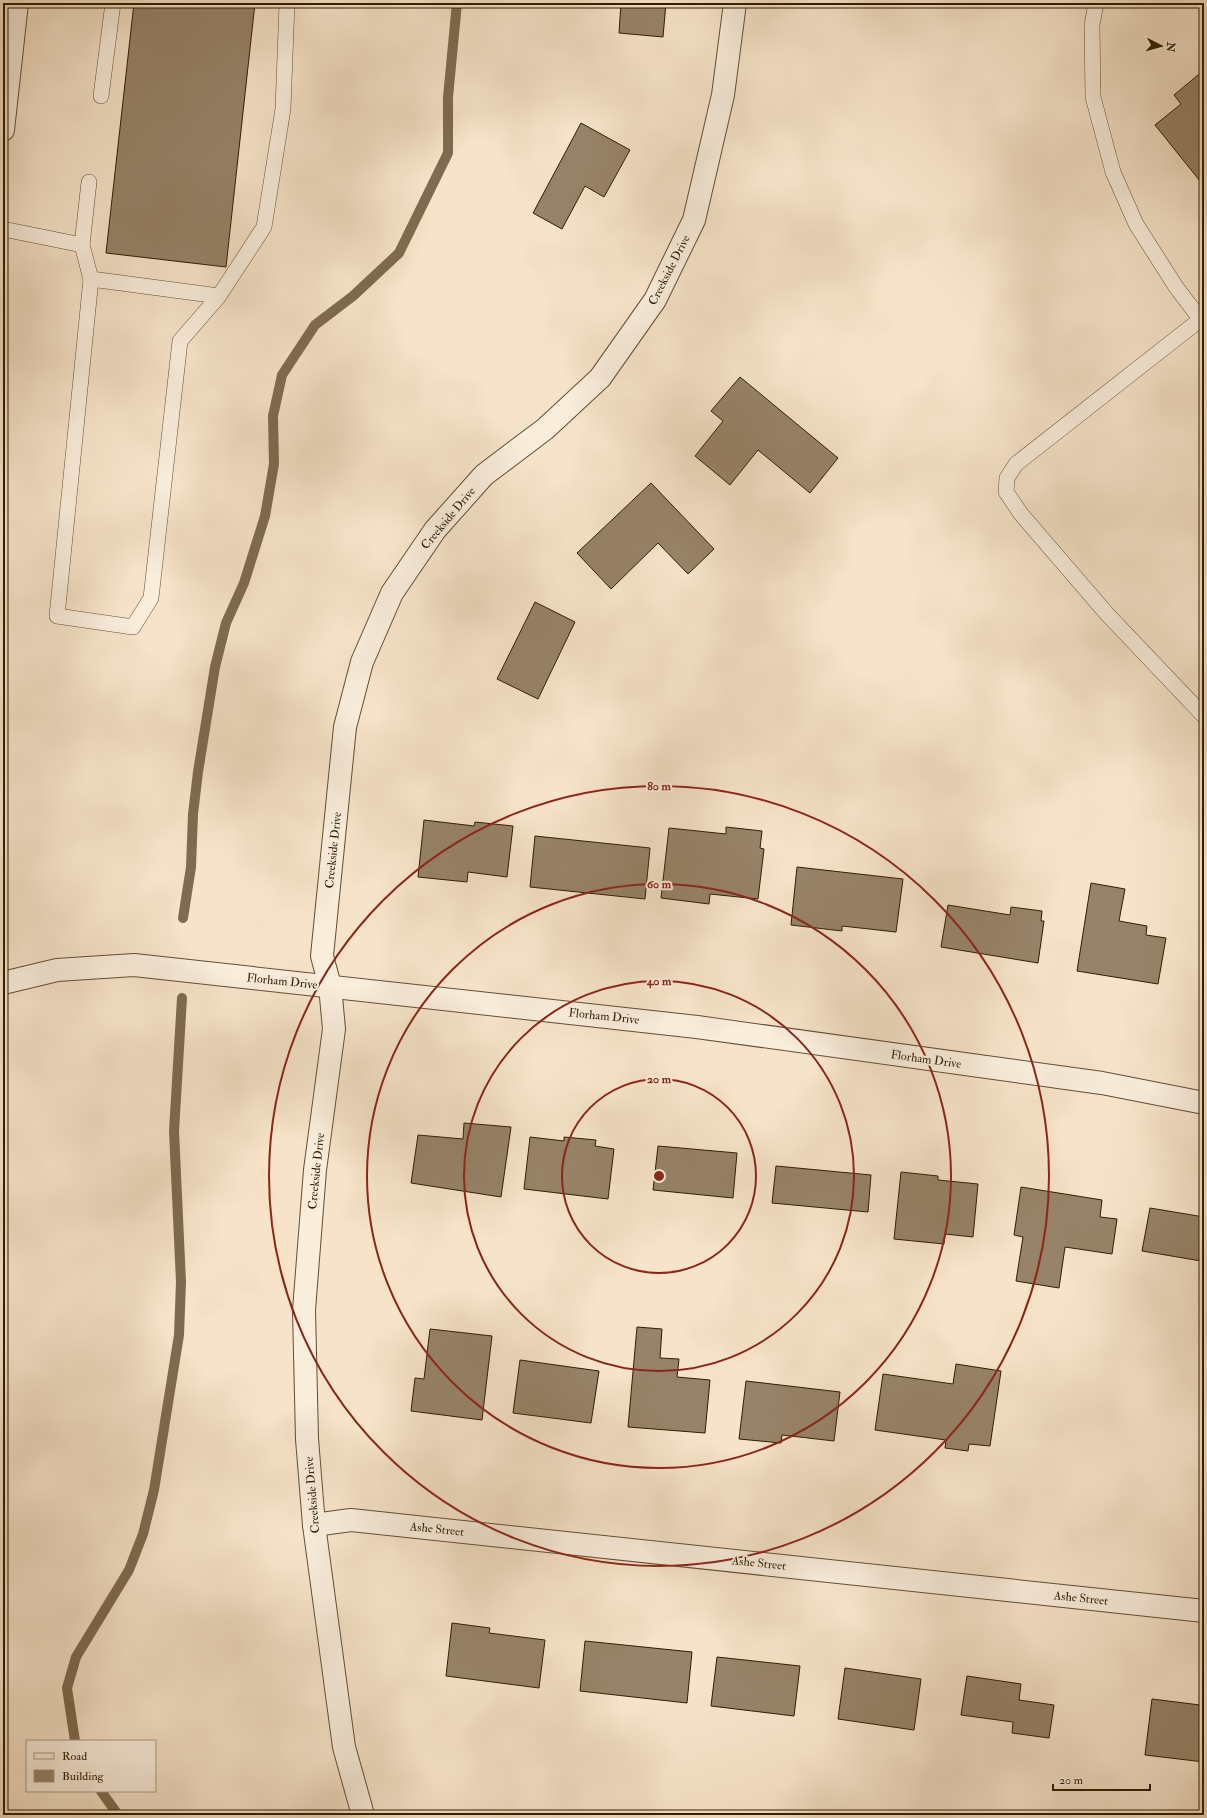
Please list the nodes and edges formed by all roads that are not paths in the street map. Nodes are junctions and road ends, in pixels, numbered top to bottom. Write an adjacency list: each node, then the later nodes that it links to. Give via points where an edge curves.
1 (17, 3): 7 (street)
2 (112, 3): 6 (lane)
3 (287, 3): 12 (lane, via 283,109 264,227)
4 (735, 3): 16 (street, Creekside Drive, via 723,95 694,220 655,300 600,378 545,429 484,475 435,530 392,593 362,662 346,727 322,956)
5 (1096, 3): 13 (lane, via 1092,24 1093,97 1113,172 1136,224 1176,288)
6 (101, 96)
7 (3, 130)
8 (90, 182): 10 (lane)
9 (3, 229): 10 (lane)
10 (82, 246): 11 (lane)
11 (91, 279): 12 (lane); 12 (lane, via 58,616 132,627 151,598 180,341)
12 (219, 296)
13 (1202, 321): 14 (lane, via 1016,464 1007,478 1006,492 1021,514 1106,614)
14 (1204, 716)
15 (3, 983): 16 (street, Florham Drive, via 57,970 134,965)
16 (330, 986): 17 (street, Florham Drive, via 697,1027 1102,1084); 18 (street, Creekside Drive, via 334,1029 315,1170 304,1310 307,1439)
17 (1204, 1103)
18 (314, 1525): 19 (street, Ashe Street, via 351,1520); 20 (street, Creekside Drive, via 344,1748)
19 (1204, 1611)
20 (362, 1815)

